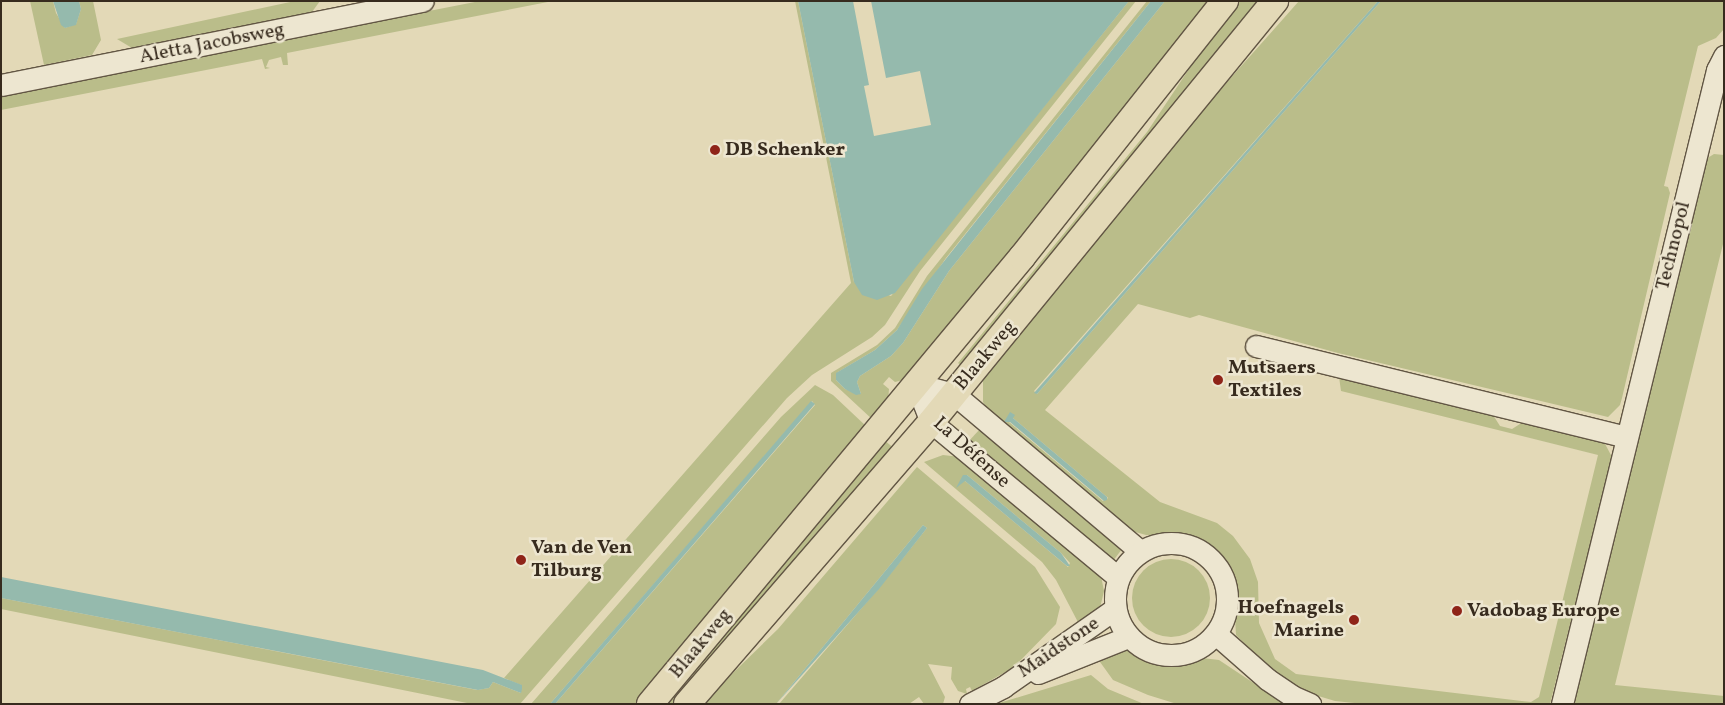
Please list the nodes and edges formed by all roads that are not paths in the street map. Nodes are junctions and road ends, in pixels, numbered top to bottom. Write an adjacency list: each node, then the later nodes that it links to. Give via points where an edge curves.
1 (423, 1): 5 (street, Aletta Jacobsweg)
2 (1225, 1): 7 (main road, Blaakweg, via 1022,257)
3 (1275, 1): 8 (main road, Blaakweg)
4 (1724, 56): 10 (street, Technopol, via 1718,66)
5 (1, 85)
6 (1256, 346): 10 (street)
7 (916, 384): 8 (street, La Défense); 9 (street, La Défense); 17 (main road, Blaakweg)
8 (954, 394): 9 (main road, Blaakweg); 11 (street, La Défense)
9 (931, 422): 12 (street, La Défense); 18 (main road, Blaakweg)
10 (1626, 437): 21 (street, Technopol)
11 (1140, 551): 12 (street); 14 (street, via 1154,545 1178,543 1200,551 1213,561 1227,589 1224,620)
12 (1118, 577): 13 (street, via 1114,592)
13 (1115, 610): 15 (street); 16 (street, Maidstone)
14 (1216, 634): 15 (street, via 1201,648 1182,655 1153,652); 20 (street, via 1267,680)
15 (1128, 637): 16 (street, Maidstone)
16 (1002, 687): 19 (street, Maidstone)
17 (650, 704)
18 (687, 704)
19 (970, 704)
20 (1310, 704)
21 (1562, 704)

